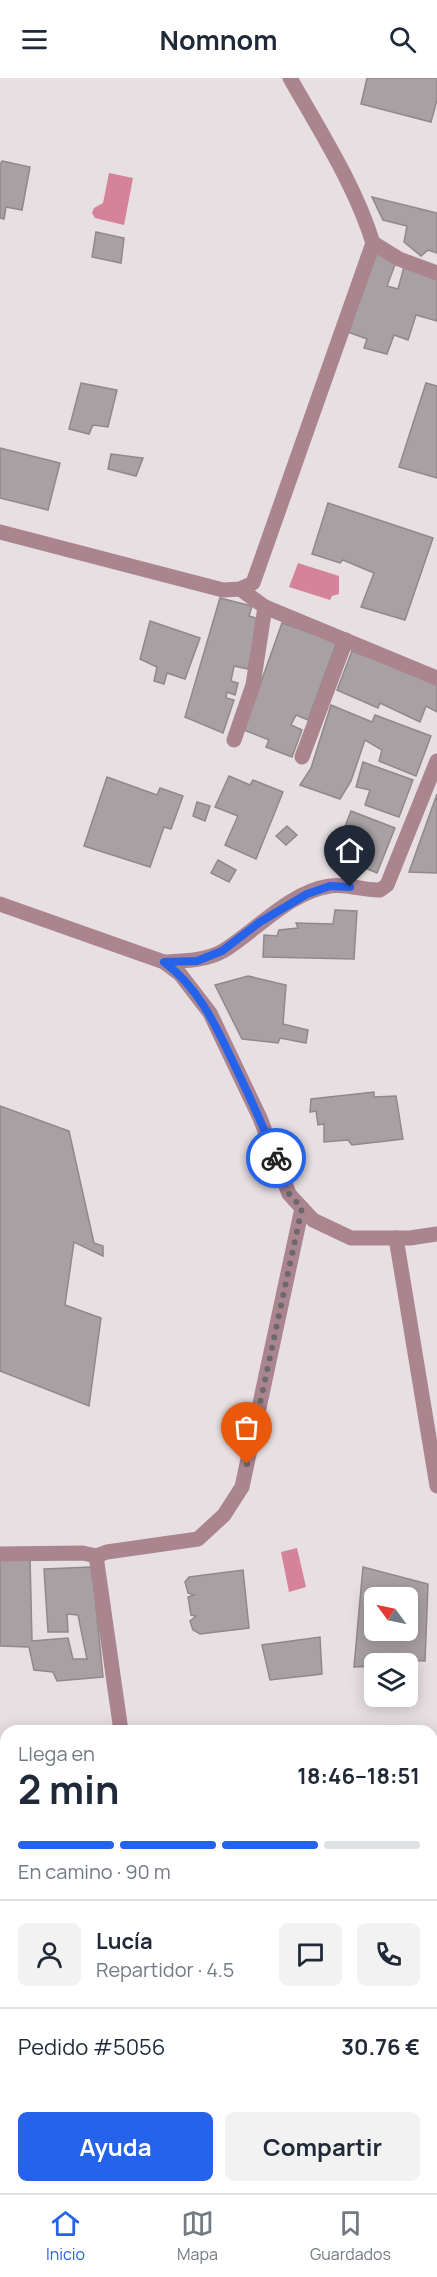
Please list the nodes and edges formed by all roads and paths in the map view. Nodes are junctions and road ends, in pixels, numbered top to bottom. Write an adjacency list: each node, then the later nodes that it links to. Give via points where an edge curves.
1 (290, 78): 2 (street, via 367,222)
2 (373, 243): 3 (street, via 399,260); 5 (street, via 268,546 253,583)
3 (437, 273)
4 (0, 532): 5 (street, via 223,590)
5 (240, 589): 6 (street)
6 (265, 607): 7 (street); 9 (street, via 253,685)
7 (346, 640): 8 (street); 10 (street)
8 (437, 678)
9 (234, 740)
10 (302, 757)
11 (437, 761): 13 (street, via 387,885 380,890 330,886 307,894 260,922 222,951 197,961)
12 (0, 904): 13 (street)
13 (164, 962): 14 (street, via 180,974 210,1013 260,1118 289,1194)
14 (302, 1208): 16 (street, via 313,1220 351,1238); 19 (street, via 242,1487 224,1515 198,1539)
15 (437, 1233): 16 (street)
16 (396, 1238): 17 (street)
17 (437, 1486)
18 (0, 1554): 19 (street)
19 (96, 1556): 20 (street)
20 (120, 1725)

